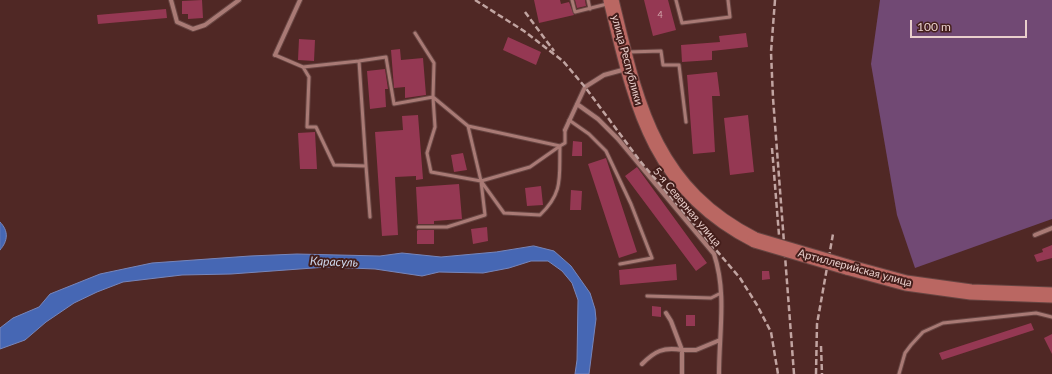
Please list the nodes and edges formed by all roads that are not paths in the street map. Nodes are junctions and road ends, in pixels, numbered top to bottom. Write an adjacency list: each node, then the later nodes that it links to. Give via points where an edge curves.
1 (171, 0): 2 (street, via 177,22 193,29 205,25)
2 (239, 0)
3 (300, 0): 12 (street)
4 (572, 0): 9 (lane, via 575,12)
5 (588, 0): 9 (lane)
6 (676, 0): 7 (lane, via 682,23 730,17)
7 (728, 0)
8 (612, 2): 9 (lane); 11 (main road, улица Республики)
9 (590, 9)
10 (415, 33): 16 (lane, via 434,63)
11 (624, 52): 15 (main road, улица Республики); 19 (lane, via 661,51 663,66 679,65)
12 (275, 55): 14 (lane)
13 (359, 62): 14 (lane); 16 (lane, via 386,57 394,104); 23 (lane)
14 (303, 67): 23 (lane, via 309,77 307,127 316,127 334,165)
15 (628, 68): 17 (street, via 604,75 585,87); 29 (main road, улица Республики, via 640,110 651,134 675,173 710,213 731,228)
16 (433, 98): 20 (lane); 24 (lane, via 435,127 427,153 431,172)
17 (576, 104): 18 (street); 31 (street, 5-я Северная улица, via 598,119 618,139 714,254)
18 (569, 120): 21 (street); 30 (lane, via 589,134 606,151 631,204 652,258)
19 (686, 122)
20 (468, 126): 22 (lane); 24 (lane)
21 (565, 130): 22 (lane, via 565,143)
22 (560, 146): 24 (lane, via 530,167); 24 (lane, via 559,185 552,204 540,215 504,213)
23 (366, 166): 25 (lane)
24 (481, 181): 26 (lane, via 485,215 447,227)
25 (370, 217)
26 (418, 227)
27 (1052, 228): 28 (street)
28 (1036, 235)
29 (755, 240): 32 (main road, Артиллерийская улица, bridge, via 906,283 971,292)
30 (620, 264)
31 (723, 292): 33 (lane, via 710,298); 36 (street, 5-я Северная улица)
32 (1052, 295)
33 (648, 296)
34 (666, 313): 37 (street)
35 (1052, 317): 41 (lane, via 1036,313 943,323 923,332 911,345)
36 (720, 340): 37 (street, via 696,350); 40 (street, 5-я Северная улица)
37 (682, 350): 38 (street, via 668,348 652,355); 39 (street)
38 (642, 364)
39 (682, 374)
40 (719, 374)
41 (899, 374)

